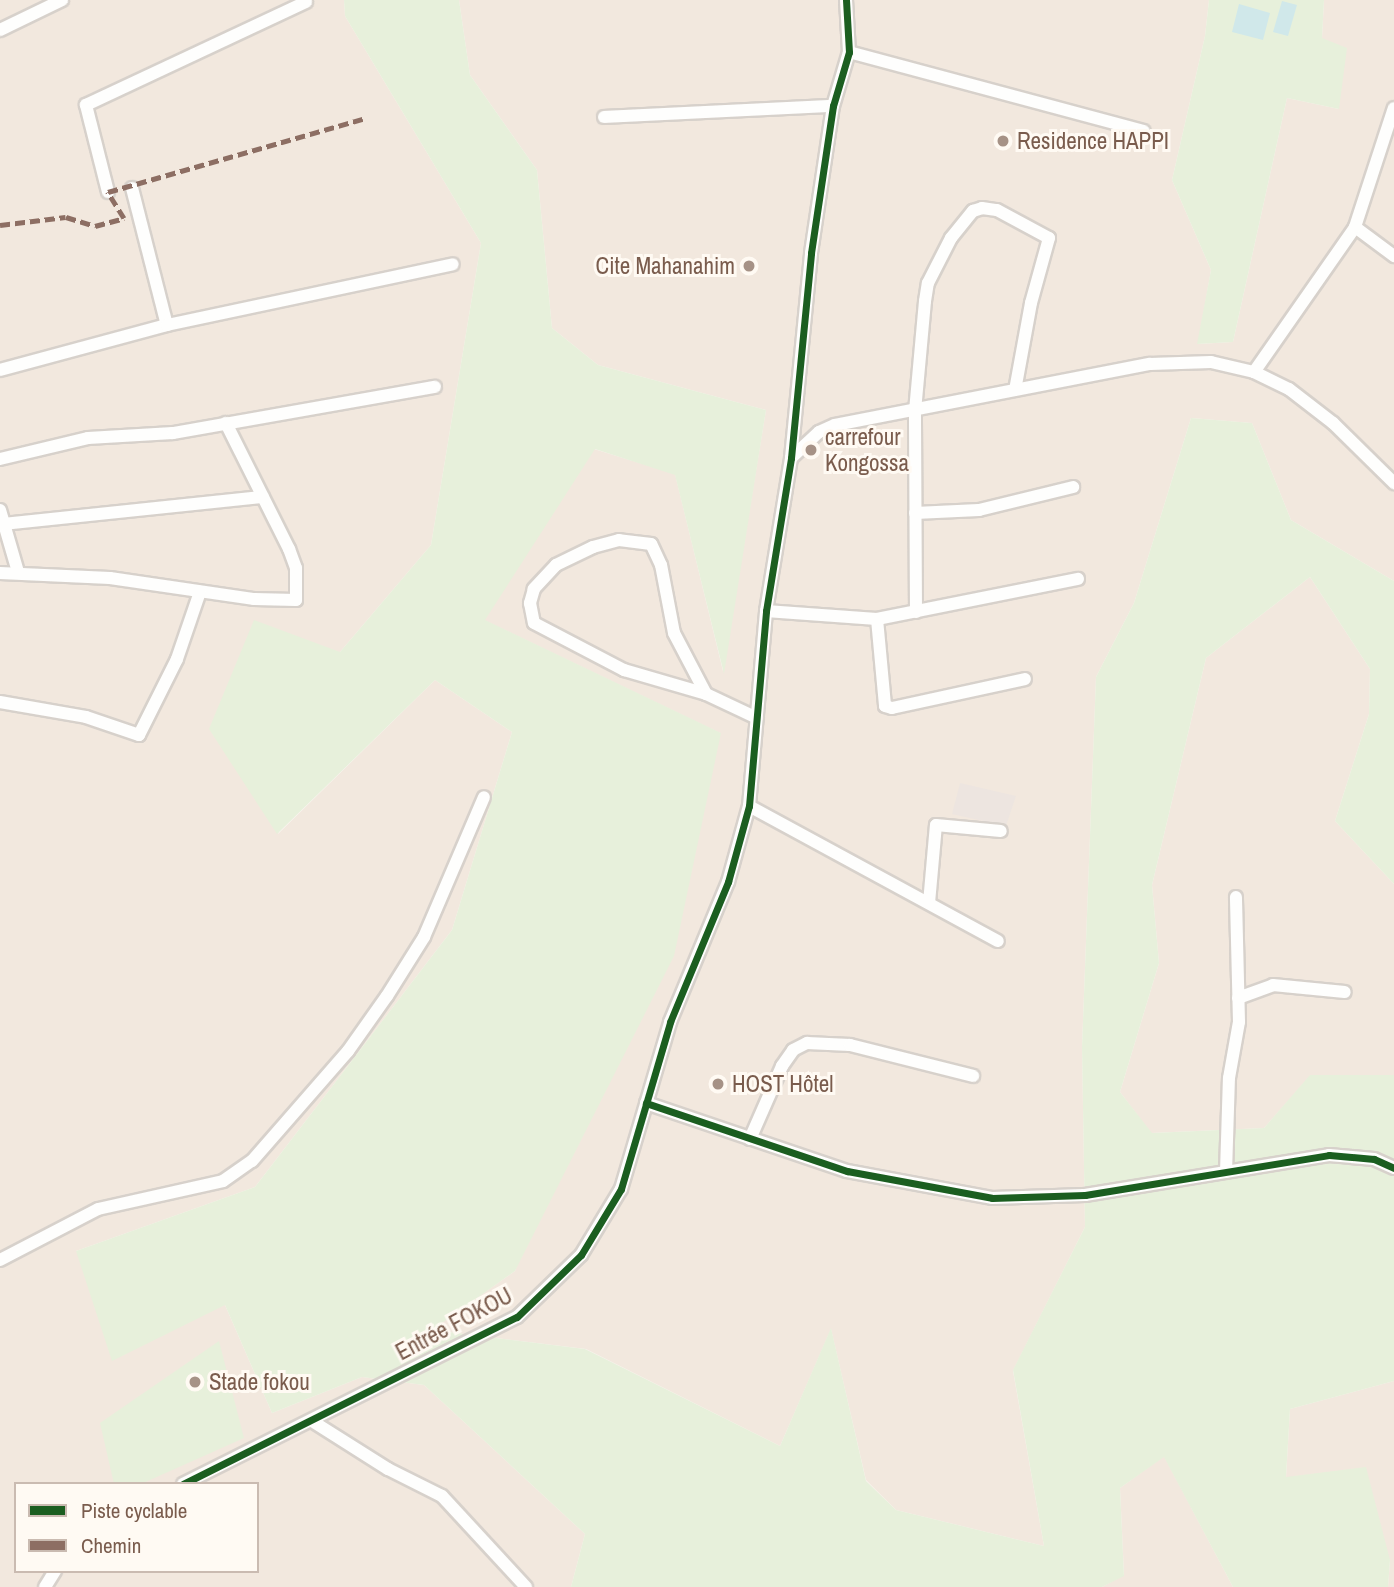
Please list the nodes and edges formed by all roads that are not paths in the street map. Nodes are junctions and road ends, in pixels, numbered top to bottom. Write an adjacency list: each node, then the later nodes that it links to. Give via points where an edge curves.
1 (62, 0): 4 (street)
2 (846, 0): 5 (street, Entrée FOKOU)
3 (306, 2): 11 (street, via 86,105)
4 (0, 30)
5 (849, 52): 6 (street, Entrée FOKOU); 9 (street)
6 (833, 106): 8 (street); 22 (street, Entrée FOKOU, via 811,253)
7 (1394, 108): 12 (street)
8 (604, 117)
9 (1143, 131)
10 (132, 188): 15 (street)
11 (108, 192)
12 (1355, 227): 13 (street); 17 (street)
13 (1394, 256)
14 (453, 264): 15 (street)
15 (167, 325): 16 (street)
16 (0, 370)
17 (1254, 372): 19 (street, via 1211,362 1180,361); 24 (street, via 1312,404)
18 (435, 387): 21 (street)
19 (1015, 390): 20 (street); 20 (street, via 1049,238 996,210 982,208 962,222 928,284)
20 (915, 411): 22 (street, via 835,425 819,432); 28 (street)
21 (226, 424): 23 (street, via 173,433 88,438); 26 (street)
22 (791, 458): 34 (street, Entrée FOKOU)
23 (0, 459)
24 (1394, 483)
25 (1073, 487): 28 (street, via 979,510)
26 (262, 497): 29 (street); 33 (street, via 296,568 296,600)
27 (0, 510): 29 (street)
28 (915, 513): 35 (street)
29 (4, 524): 30 (street)
30 (18, 572): 31 (street); 33 (street, via 110,578)
31 (0, 573)
32 (1078, 579): 35 (street)
33 (200, 592): 39 (street, via 177,659 139,735 86,717)
34 (766, 611): 36 (street); 40 (street, Entrée FOKOU)
35 (916, 612): 36 (street)
36 (877, 619): 37 (street, via 885,706)
37 (1025, 680)
38 (706, 694): 38 (street, via 674,632 661,565 651,544 619,540 593,547 556,565 534,589 530,613 534,623 624,670); 40 (street)
39 (0, 702)
40 (757, 718): 42 (street, Entrée FOKOU)
41 (484, 797): 54 (street, via 424,937 387,996 348,1051 252,1161 223,1181 98,1209)
42 (749, 806): 45 (street); 50 (street, Entrée FOKOU, via 728,882 674,1009)
43 (1001, 831): 45 (street, via 936,825)
44 (1236, 897): 48 (street)
45 (929, 903): 46 (street)
46 (998, 941)
47 (1345, 992): 48 (street, via 1273,985)
48 (1238, 998): 53 (street)
49 (973, 1076): 51 (street, via 850,1045 807,1043 793,1050 782,1066)
50 (646, 1103): 51 (street); 55 (street, Entrée FOKOU, via 621,1189 580,1255 541,1296 493,1330)
51 (750, 1139): 53 (street, via 847,1171 992,1198 1085,1195)
52 (1394, 1168): 53 (street, via 1348,1155)
53 (1226, 1172)
54 (0, 1260)
55 (312, 1421): 56 (street, Entrée FOKOU); 57 (street, via 388,1469 442,1496)
56 (187, 1482)
57 (526, 1587)

